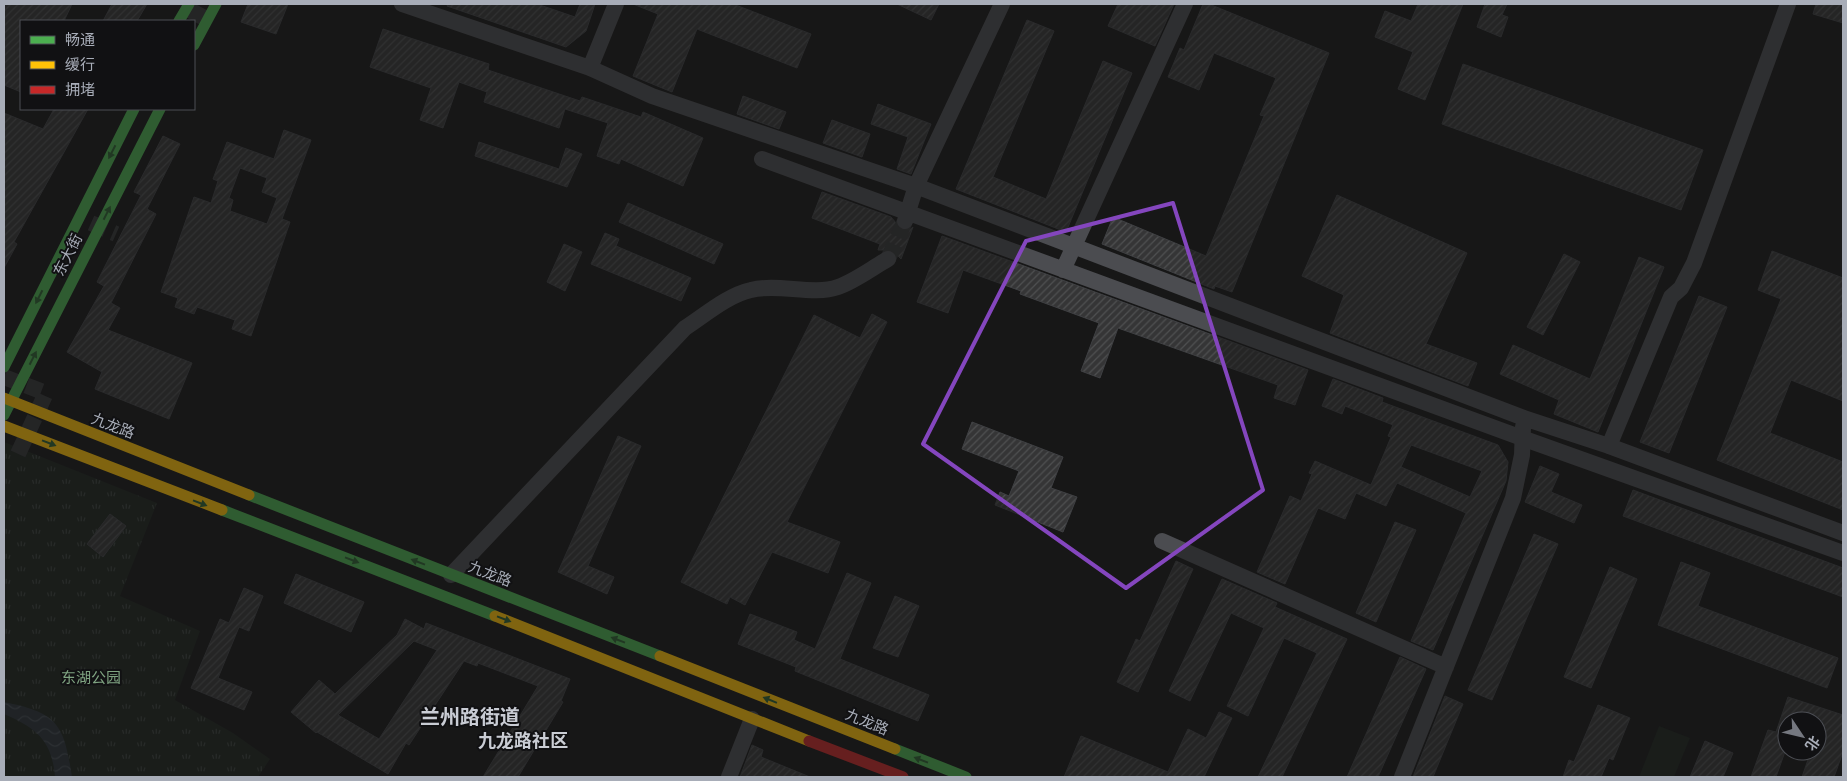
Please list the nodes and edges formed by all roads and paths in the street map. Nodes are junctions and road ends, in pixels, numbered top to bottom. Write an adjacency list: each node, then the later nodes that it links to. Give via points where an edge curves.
1 (189, 4): 8 (main road)
2 (216, 4): 9 (main road)
3 (402, 4): 10 (street)
4 (616, 4): 10 (street)
5 (1002, 4): 14 (street)
6 (1185, 4): 16 (street)
7 (1788, 4): 25 (street, via 1694,263 1681,288 1671,297)
8 (181, 20)
9 (195, 44)
10 (590, 68): 14 (street, via 652,96)
11 (133, 110): 19 (main road, 东大街, one-way to 19)
12 (159, 110): 20 (main road, 东大街, one-way to 12)
13 (762, 159): 15 (street)
14 (916, 186): 15 (street); 16 (street)
15 (906, 217): 18 (street)
16 (1074, 246): 18 (street); 22 (street)
17 (888, 259): 29 (street, via 837,288 798,290 773,286 749,290 685,328)
18 (1063, 270): 24 (street)
19 (4, 367)
20 (7, 400): 21 (main road, 东大街); 29 (main road, 九龙路, one-way to 20)
21 (4, 415)
22 (1524, 418): 24 (street); 25 (street)
23 (4, 426): 31 (main road, one-way to 31, via 587,651)
24 (1522, 438): 28 (street); 30 (street, via 1522,455 1513,498)
25 (1609, 446): 26 (street)
26 (1843, 533)
27 (1162, 541): 30 (street)
28 (1843, 553)
29 (451, 575): 34 (main road, 九龙路, one-way to 29)
30 (1446, 667): 35 (street)
31 (752, 719): 32 (street); 33 (main road)
32 (728, 777)
33 (903, 777)
34 (966, 777)
35 (1402, 777)

